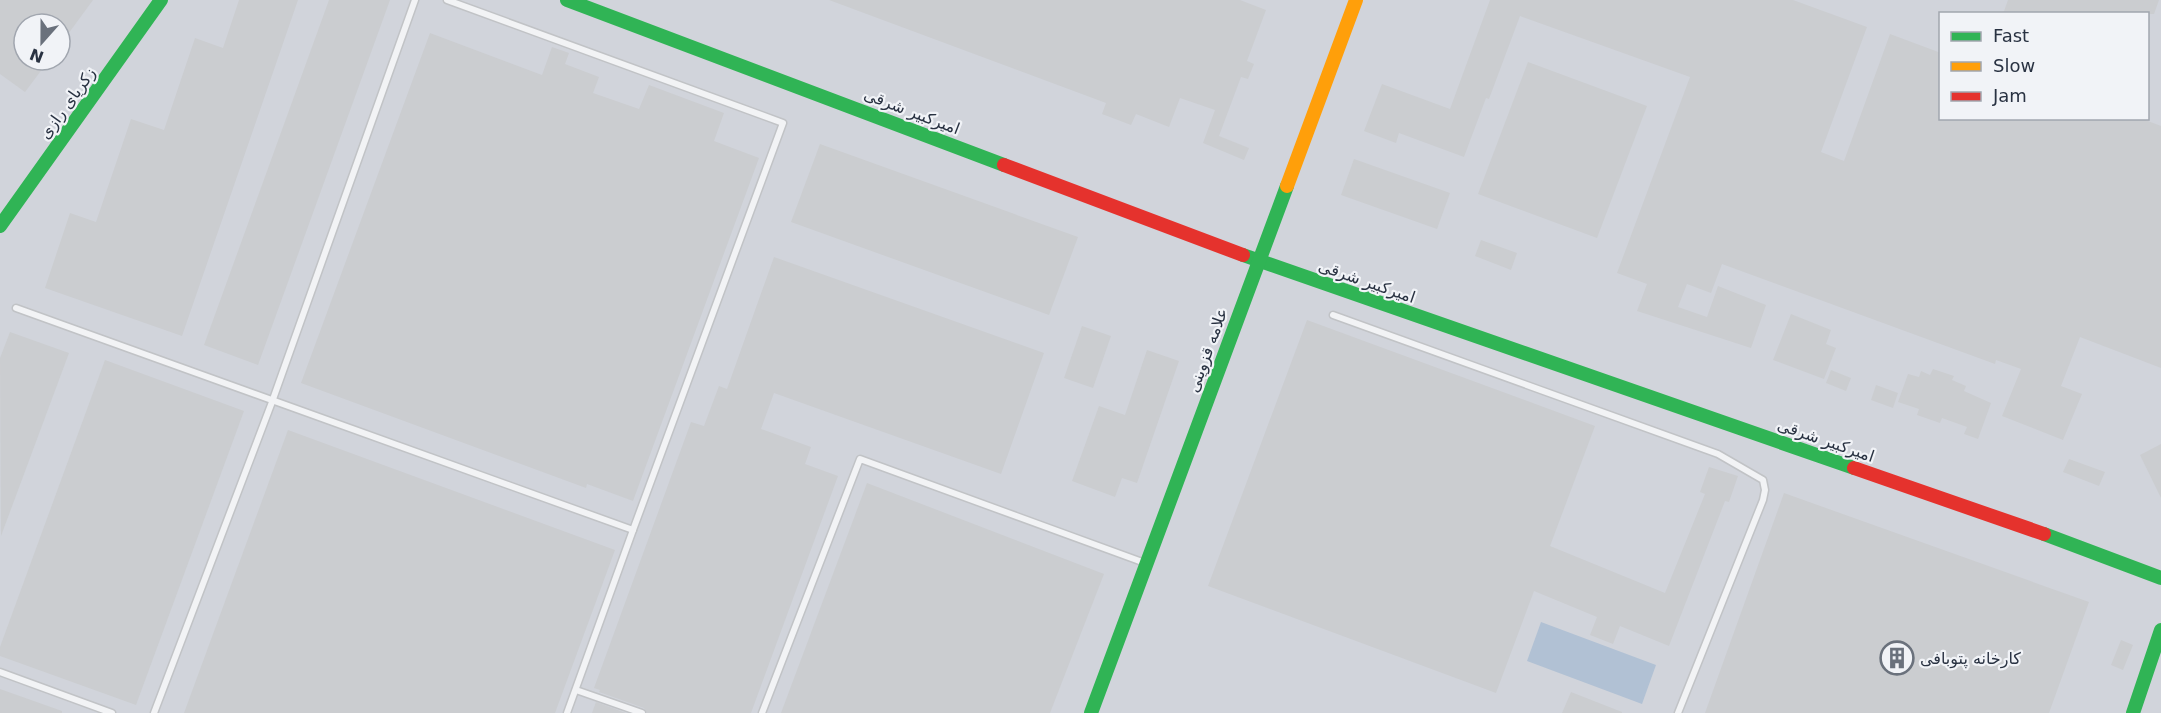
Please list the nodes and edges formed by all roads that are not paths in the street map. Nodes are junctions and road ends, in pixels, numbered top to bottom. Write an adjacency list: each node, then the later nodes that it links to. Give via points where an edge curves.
1 (161, 0): 6 (street, زکریای رازی)
2 (415, 0): 10 (lane)
3 (447, 0): 11 (lane, via 783,123)
4 (567, 0): 7 (street, امیرکبیر شرقی)
5 (1356, 0): 7 (street, علامه قزوینی)
6 (0, 226)
7 (1258, 261): 12 (street, علامه قزوینی); 13 (street, امیرکبیر شرقی)
8 (16, 308): 10 (lane)
9 (1334, 315): 23 (lane, via 1718,453 1763,480 1765,490 1759,511)
10 (272, 402): 11 (lane); 18 (lane)
11 (633, 530): 16 (lane)
12 (1146, 563): 21 (lane, via 860,459); 22 (street, علامه قزوینی)
13 (2161, 578)
14 (2161, 630): 24 (street)
15 (0, 672): 17 (lane)
16 (576, 690): 19 (lane); 20 (lane)
17 (112, 713)
18 (154, 713)
19 (567, 713)
20 (642, 713)
21 (762, 713)
22 (1091, 713)
23 (1678, 713)
24 (2133, 713)

